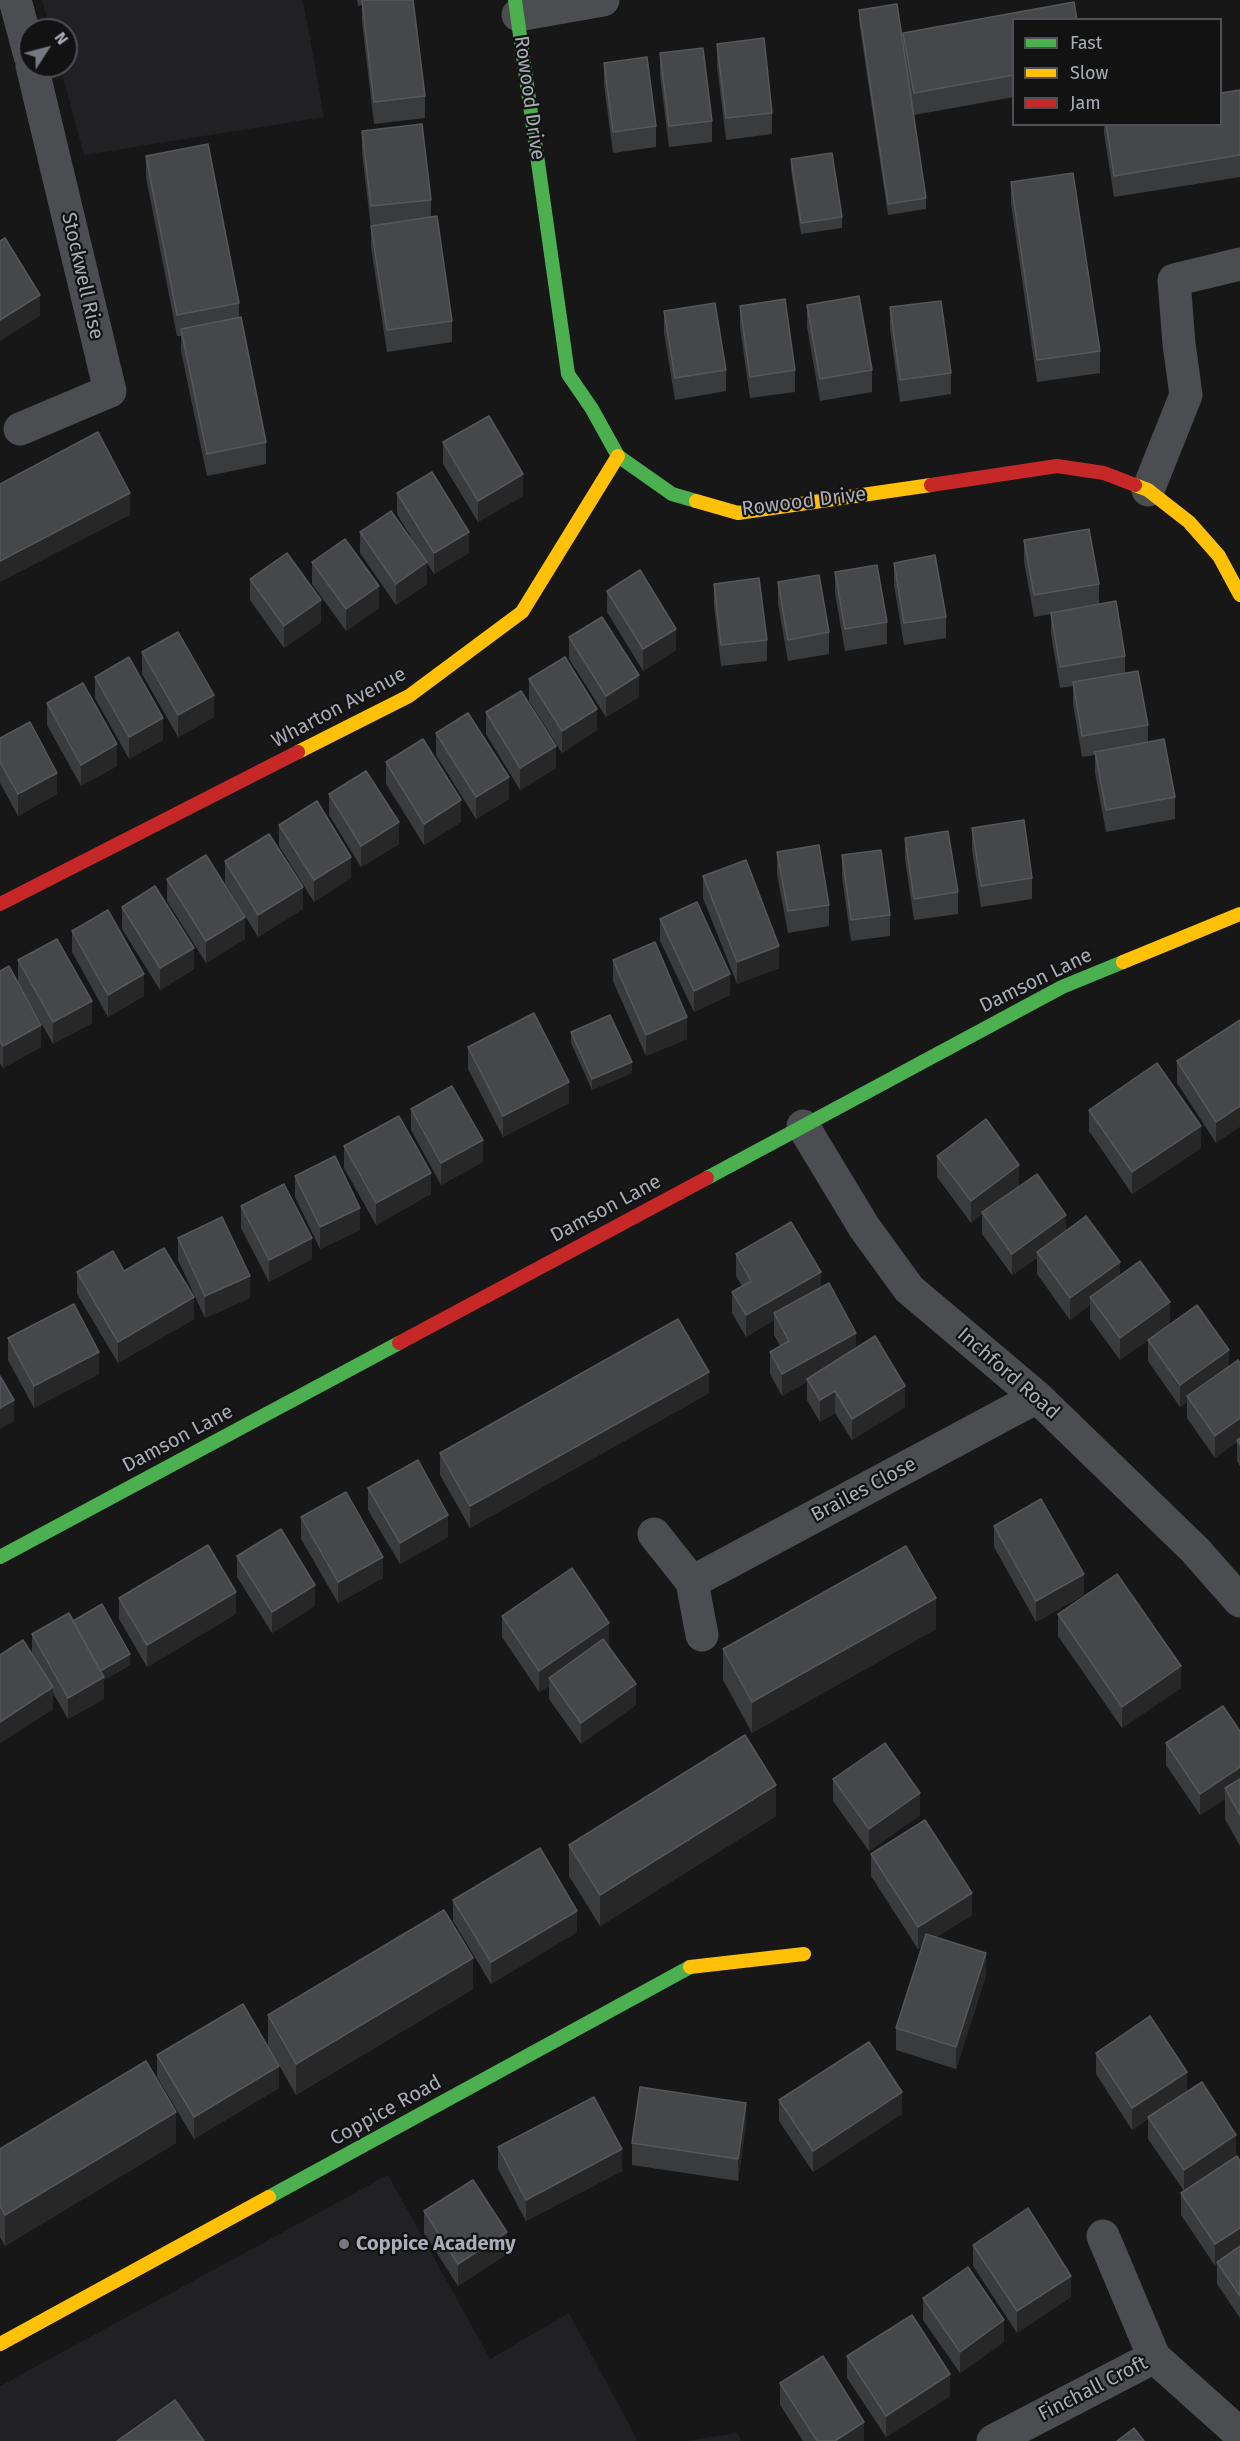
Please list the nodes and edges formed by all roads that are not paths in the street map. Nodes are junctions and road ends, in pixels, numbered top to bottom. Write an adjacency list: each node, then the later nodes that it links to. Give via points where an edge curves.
1 (15, 0): 4 (street)
2 (603, 0): 3 (street)
3 (516, 8): 8 (street, Rowood Drive, via 567,374)
4 (20, 18)
5 (35, 78): 7 (street, Stockwell Rise, via 110,391)
6 (1240, 264): 9 (street, via 1174,280 1186,395)
7 (20, 429)
8 (618, 456): 9 (street, Rowood Drive, via 672,494 738,513 1057,466 1104,473); 11 (street, Wharton Avenue, via 522,612 409,696)
9 (1148, 490): 10 (street, Rowood Drive, via 1189,522 1220,556)
10 (1240, 595)
11 (0, 904)
12 (1240, 914): 13 (street, Damson Lane, via 1062,987)
13 (803, 1126): 14 (street, Inchford Road, via 864,1227 909,1288); 16 (street, Damson Lane)
14 (1037, 1397): 17 (street, Brailes Close); 18 (street, Inchford Road, via 1195,1550)
15 (654, 1534): 17 (street)
16 (0, 1557)
17 (692, 1582): 19 (street)
18 (1240, 1601)
19 (702, 1635)
20 (804, 1954): 22 (street, Coppice Road, via 691,1967)
21 (1103, 2236): 23 (street)
22 (0, 2344)
23 (1154, 2357): 24 (street, Finchall Croft); 25 (street, Finchall Croft)
24 (1240, 2434)
25 (993, 2441)

